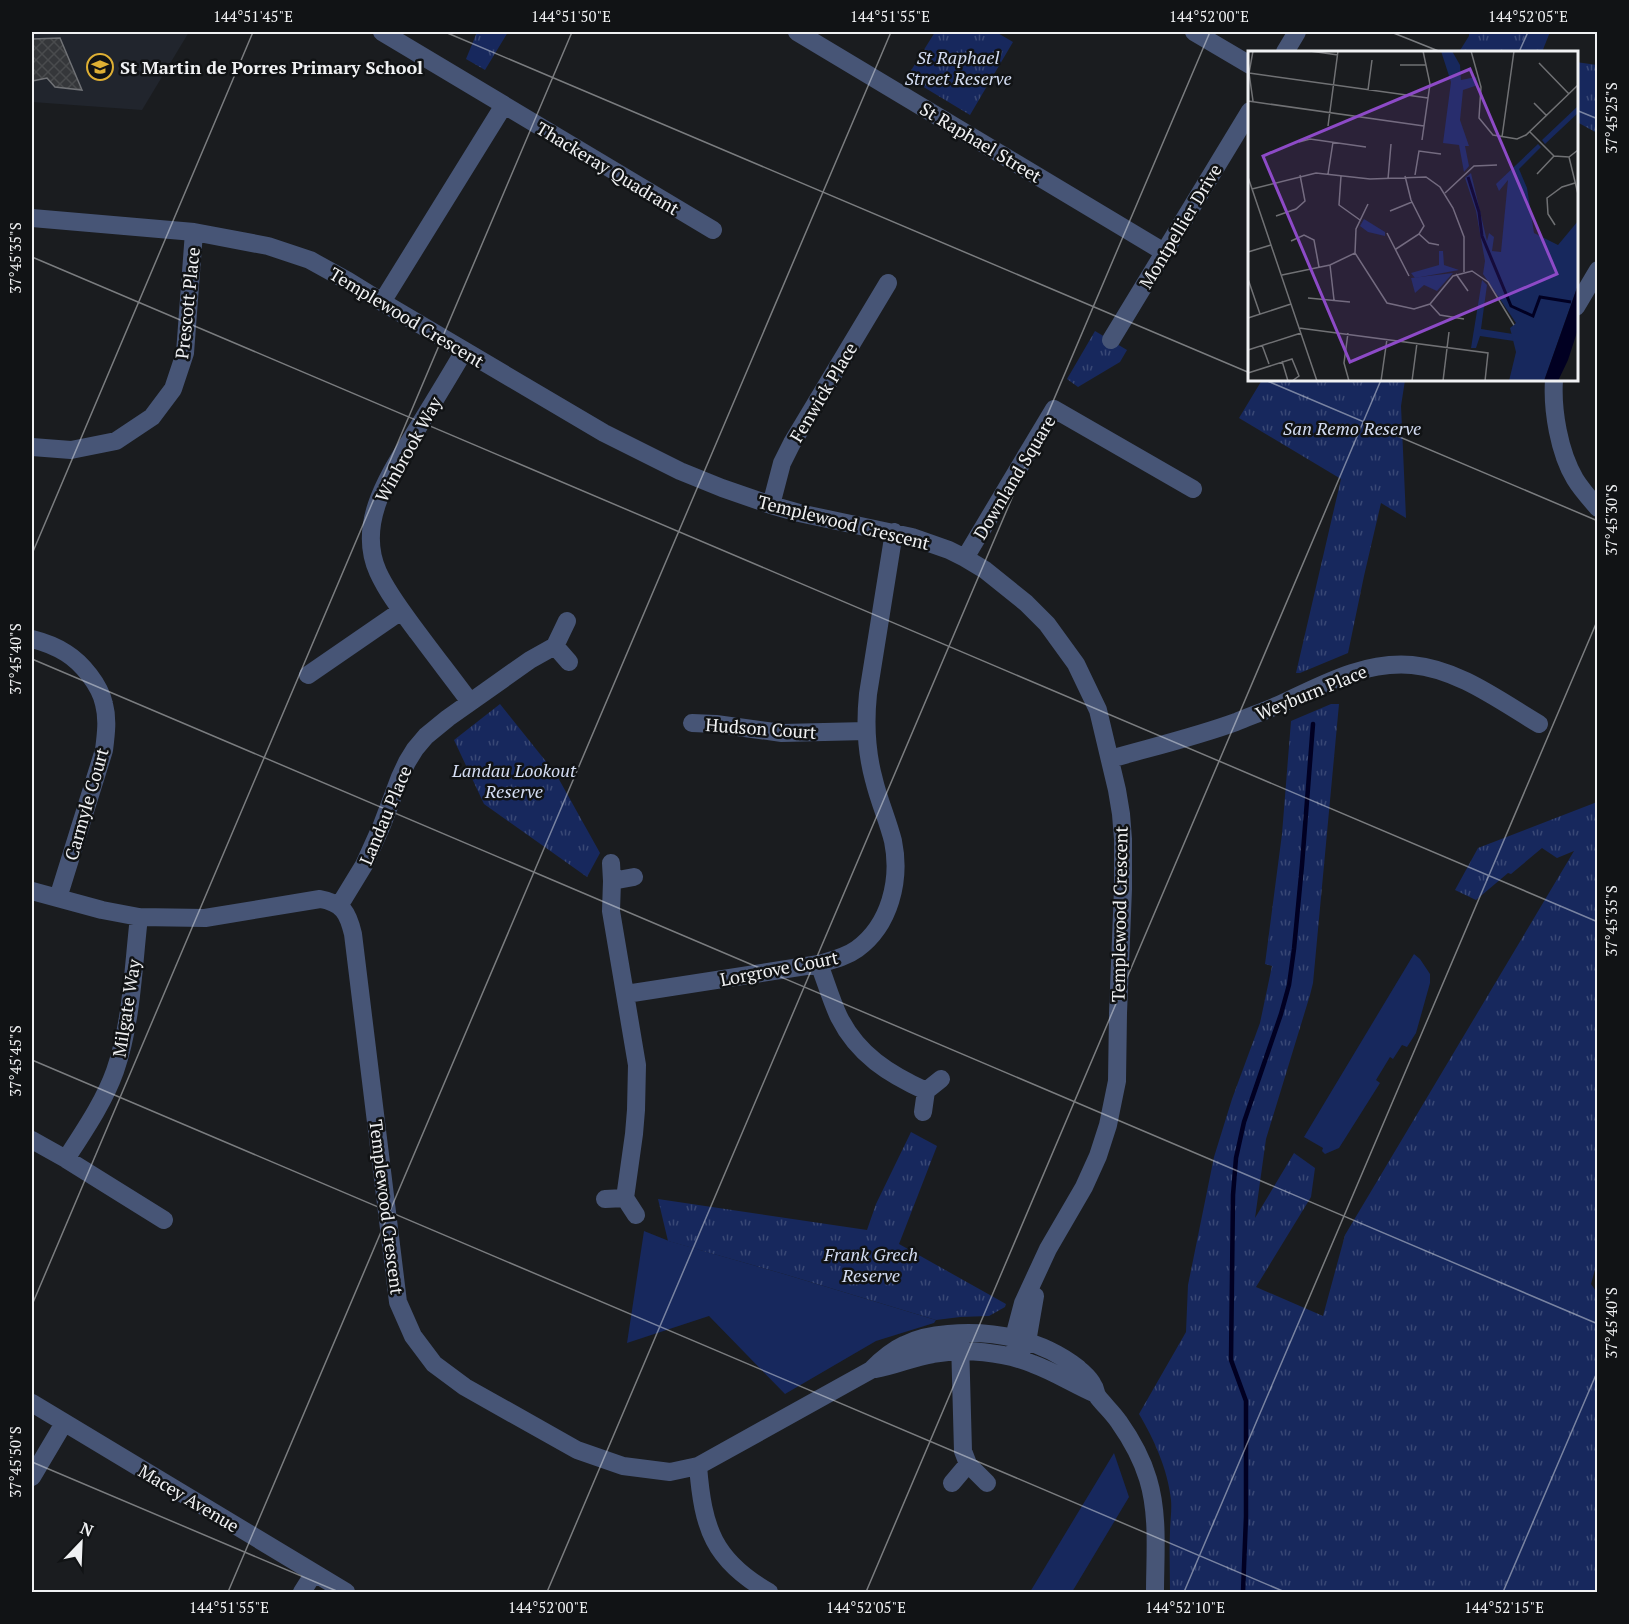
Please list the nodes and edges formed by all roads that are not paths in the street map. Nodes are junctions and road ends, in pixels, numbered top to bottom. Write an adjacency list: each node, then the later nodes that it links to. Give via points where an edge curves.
1 (382, 32): 7 (street, Thackeray Quadrant)
2 (797, 32): 12 (street, St Raphael Street)
3 (1194, 32): 6 (street)
4 (1297, 32): 5 (street)
5 (1286, 51)
6 (1248, 64)
7 (504, 105): 10 (street, Thackeray Quadrant); 15 (street)
8 (1248, 114): 12 (street, Montpellier Drive)
9 (32, 218): 11 (street, Templewood Crescent)
10 (713, 231)
11 (194, 232): 15 (street, Templewood Crescent, via 268,246 310,260); 20 (street, Prescott Place, via 185,353 174,389 152,417 116,441 71,450)
12 (1164, 252): 17 (street, Montpellier Drive)
13 (1598, 270): 16 (street)
14 (888, 283): 22 (street, Fenwick Place, via 792,443 782,463)
15 (382, 302): 18 (street, Templewood Crescent)
16 (1578, 304)
17 (1111, 340)
18 (464, 351): 22 (street, Templewood Crescent, via 651,458); 26 (street, Winbrook Way, via 393,470 375,510 373,556)
19 (1554, 381): 23 (street, via 1559,441 1574,477)
20 (32, 447)
21 (1193, 489): 25 (street, Downland Square, via 1054,409)
22 (771, 505): 24 (street, Templewood Crescent)
23 (1598, 508)
24 (894, 532): 25 (street, Templewood Crescent); 35 (street, Lorgrove Court, via 868,694)
25 (965, 558): 36 (street, Templewood Crescent, via 1026,603 1076,664 1098,710)
26 (401, 611): 31 (street); 32 (street, Winbrook Way)
27 (567, 621): 29 (street)
28 (32, 639): 39 (street, Carmyle Court, via 68,654 95,683 104,702 104,750)
29 (555, 646): 30 (street); 32 (street, Landau Place)
30 (569, 662)
31 (308, 675)
32 (470, 702): 40 (street, Landau Place, via 426,736 407,762 374,846)
33 (692, 723): 35 (street, Hudson Court, via 782,733)
34 (1539, 724): 36 (street, Weyburn Place, via 1452,675 1418,666 1386,665 1340,676 1233,723)
35 (866, 731): 42 (street, Lorgrove Court, via 873,780 893,842 892,897 882,922 866,941 848,955)
36 (1110, 759): 51 (street, Templewood Crescent, via 1123,839 1116,1093 1092,1170 1023,1303)
37 (634, 877): 43 (street, via 612,872 611,911)
38 (32, 891): 39 (street)
39 (58, 898): 41 (street)
40 (339, 906): 41 (street, via 320,899 205,918); 58 (street, Templewood Crescent, via 349,917 353,934 398,1302 412,1336 434,1364 465,1387 577,1450 623,1466 670,1472)
41 (139, 917): 46 (street, Milgate Way, via 126,1025 115,1072)
42 (819, 964): 43 (street, Lorgrove Court); 44 (street, via 840,1017 862,1049 892,1074 933,1085)
43 (626, 994): 47 (street, via 637,1088)
44 (923, 1112)
45 (32, 1140): 46 (street)
46 (66, 1159): 50 (street)
47 (625, 1198): 48 (street); 49 (street)
48 (605, 1199)
49 (636, 1215)
50 (164, 1220)
51 (1021, 1340): 52 (street, Templewood Crescent, via 991,1334); 53 (street, Templewood Crescent); 54 (street, via 1078,1369 1091,1380)
52 (960, 1343): 53 (street, Templewood Crescent); 57 (street, via 963,1451); 58 (street, Templewood Crescent, via 872,1370)
53 (1017, 1358): 54 (street)
54 (1096, 1394): 66 (street, via 1119,1421 1148,1478 1155,1522)
55 (32, 1403): 56 (street, Macey Avenue)
56 (64, 1423): 59 (street); 62 (street, Macey Avenue)
57 (968, 1464): 60 (street); 61 (street)
58 (698, 1466): 65 (street, via 705,1516 715,1544 743,1576)
59 (32, 1477)
60 (952, 1483)
61 (987, 1483)
62 (314, 1573): 63 (street); 64 (street, Macey Avenue)
63 (302, 1593)
64 (346, 1593)
65 (769, 1593)
66 (1155, 1593)

